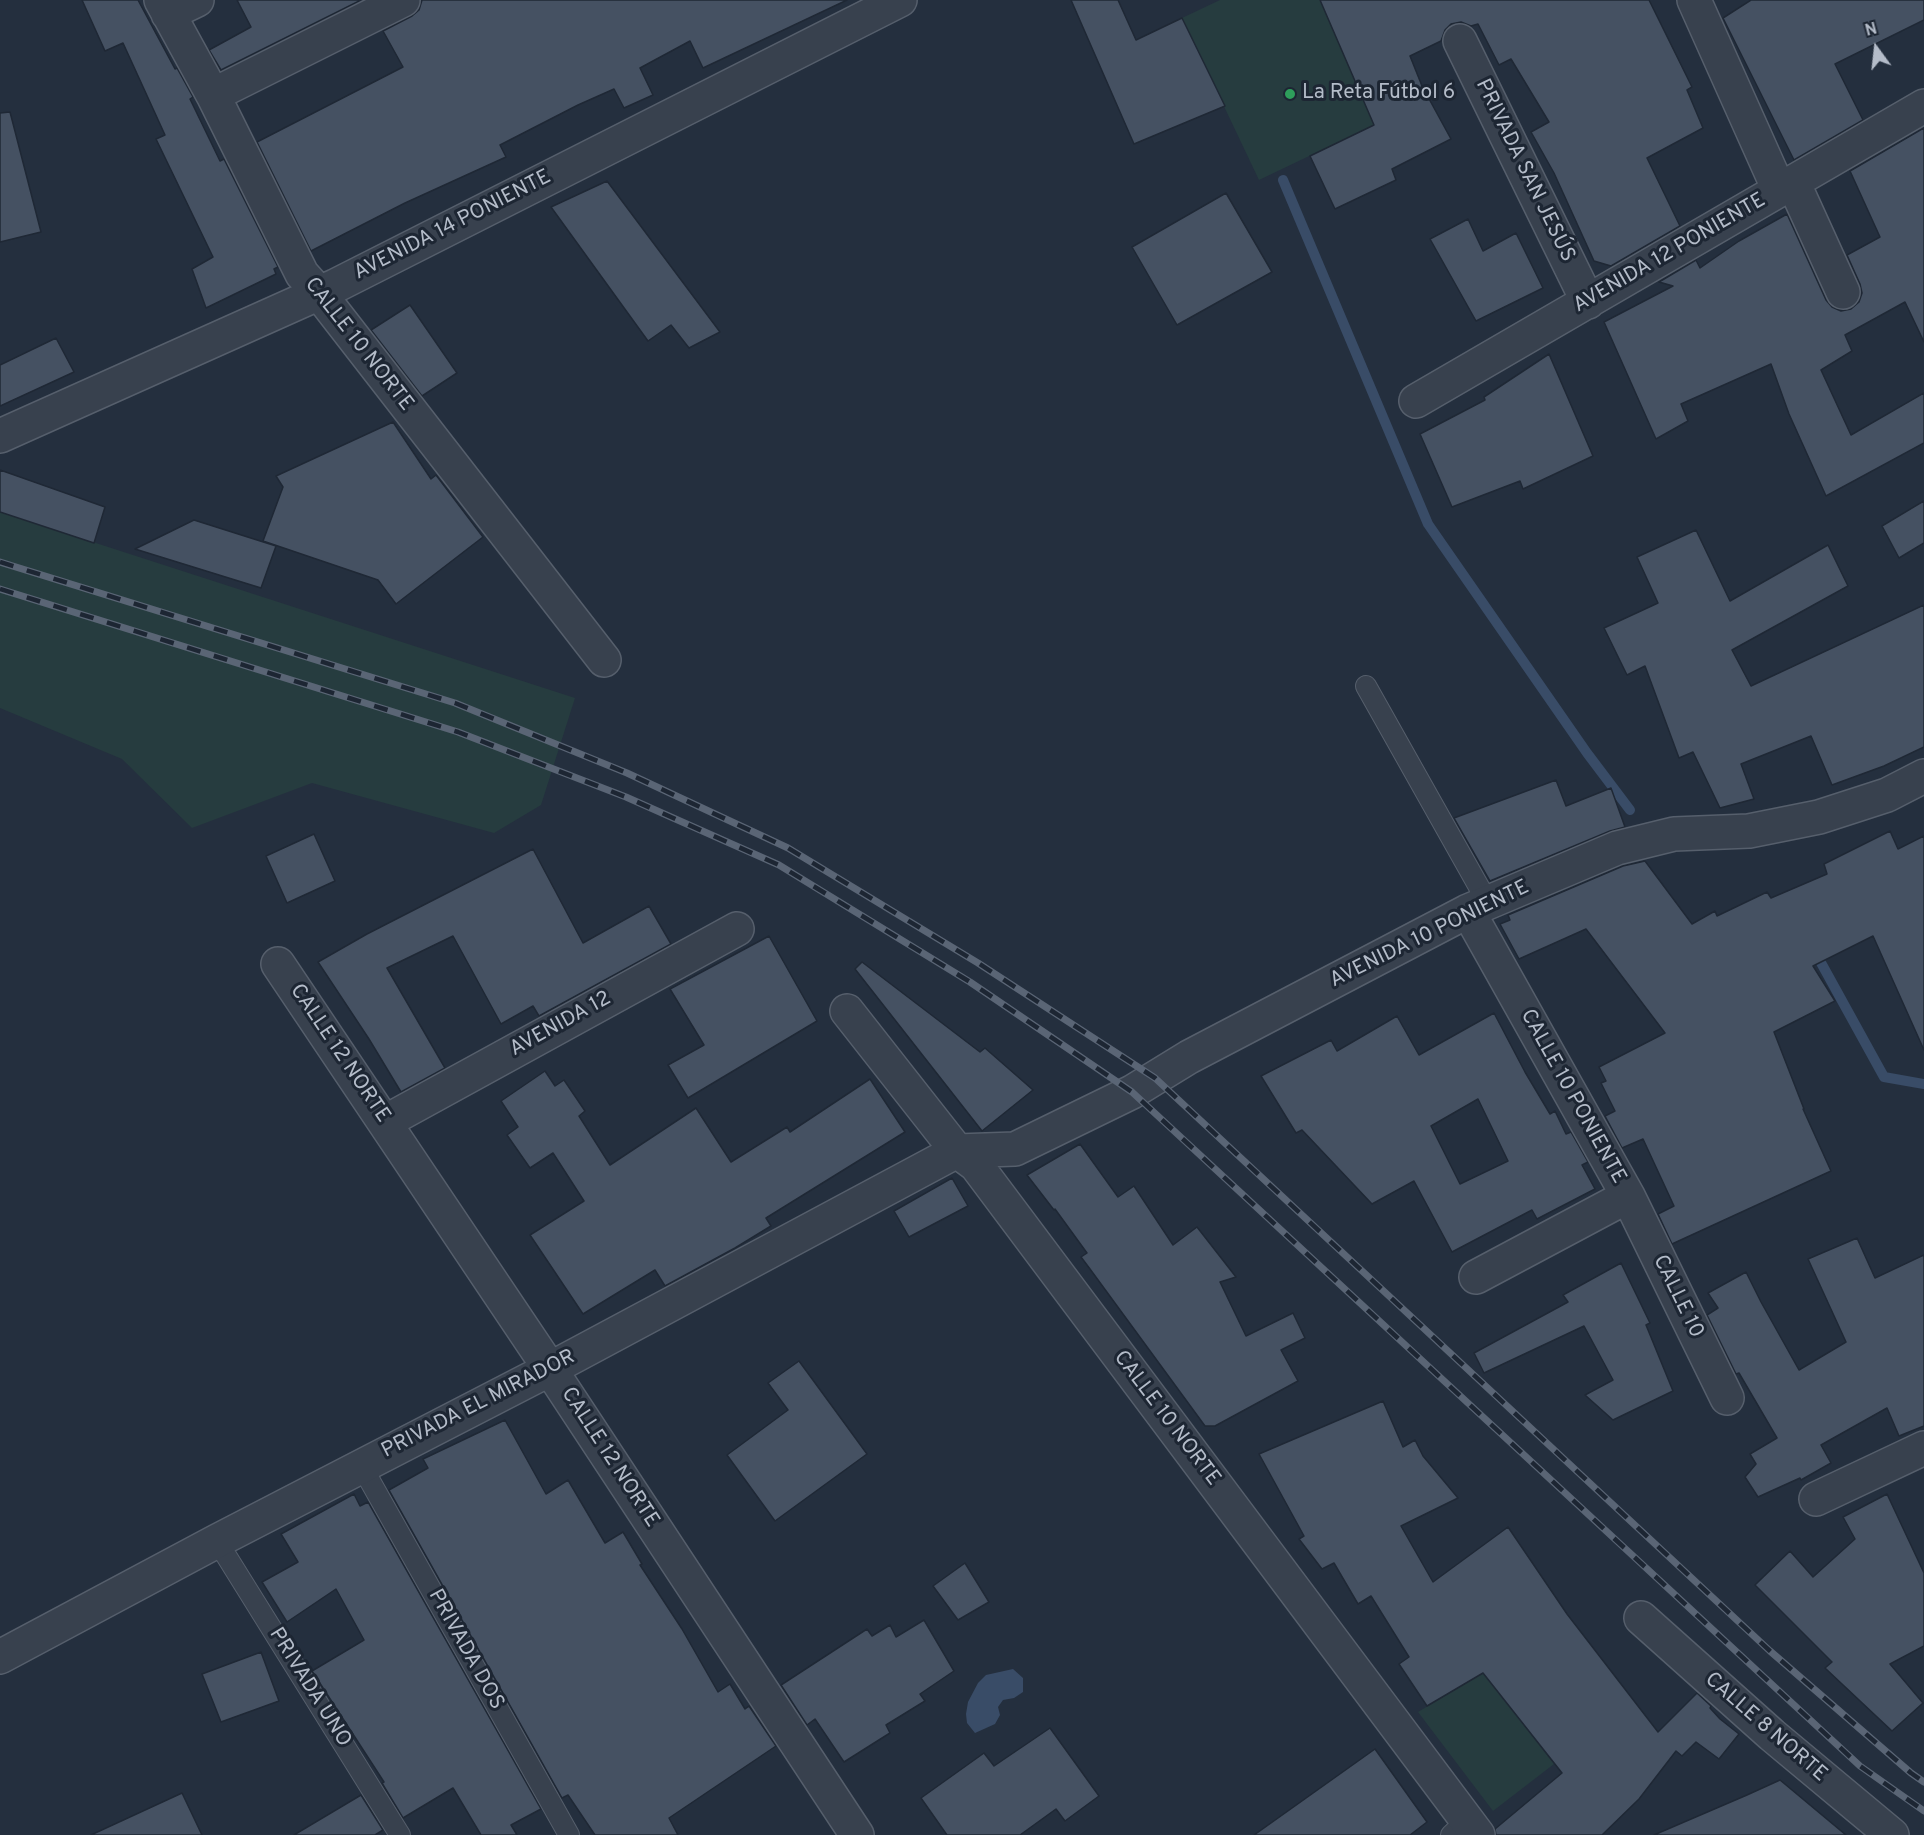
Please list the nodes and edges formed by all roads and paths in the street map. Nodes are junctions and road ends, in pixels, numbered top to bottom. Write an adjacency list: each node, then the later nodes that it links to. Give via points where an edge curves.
1 (197, 0): 5 (street)
2 (403, 0): 7 (street)
3 (900, 0): 11 (street, AVENIDA 14 PONIENTE)
4 (1694, 0): 9 (street)
5 (165, 7): 7 (street, CALLE 10 NORTE)
6 (1460, 41): 12 (street, PRIVADA SAN JESÚS)
7 (213, 95): 11 (street, CALLE 10 NORTE, via 302,274)
8 (1924, 106): 9 (street, AVENIDA 12 PONIENTE)
9 (1786, 186): 10 (street); 12 (street, AVENIDA 12 PONIENTE)
10 (1843, 292)
11 (319, 293): 14 (street, AVENIDA 14 PONIENTE); 15 (street, CALLE 10 NORTE)
12 (1588, 302): 13 (street, AVENIDA 12 PONIENTE)
13 (1416, 401)
14 (0, 436)
15 (604, 660)
16 (1366, 686): 18 (lane)
17 (1924, 776): 18 (street, AVENIDA 10 PONIENTE, via 1887,795 1819,817 1749,831 1674,834 1617,848)
18 (1478, 907): 23 (street, AVENIDA 10 PONIENTE, via 1189,1057 1132,1092 1014,1149); 24 (street, CALLE 10 PONIENTE)
19 (737, 929): 22 (street, AVENIDA 12)
20 (278, 964): 22 (street, CALLE 12 NORTE)
21 (846, 1011): 23 (street, CALLE 10 NORTE)
22 (385, 1122): 26 (street, CALLE 12 NORTE)
23 (957, 1151): 26 (street, PRIVADA EL MIRADOR); 34 (street, CALLE 10 NORTE, via 976,1165)
24 (1628, 1196): 25 (street, CALLE 10 PONIENTE); 27 (street, CALLE 10)
25 (1476, 1276)
26 (550, 1369): 29 (street, PRIVADA EL MIRADOR); 37 (street, CALLE 12 NORTE)
27 (1727, 1398)
28 (1924, 1448): 30 (street)
29 (361, 1465): 31 (street, PRIVADA EL MIRADOR); 36 (lane, PRIVADA DOS)
30 (1816, 1499)
31 (217, 1541): 33 (street, PRIVADA EL MIRADOR); 35 (lane, PRIVADA UNO)
32 (1641, 1618): 38 (street, CALLE 8 NORTE, via 1772,1736)
33 (0, 1658)
34 (1465, 1830)
35 (400, 1835)
36 (569, 1835)
37 (857, 1835)
38 (1892, 1835)

